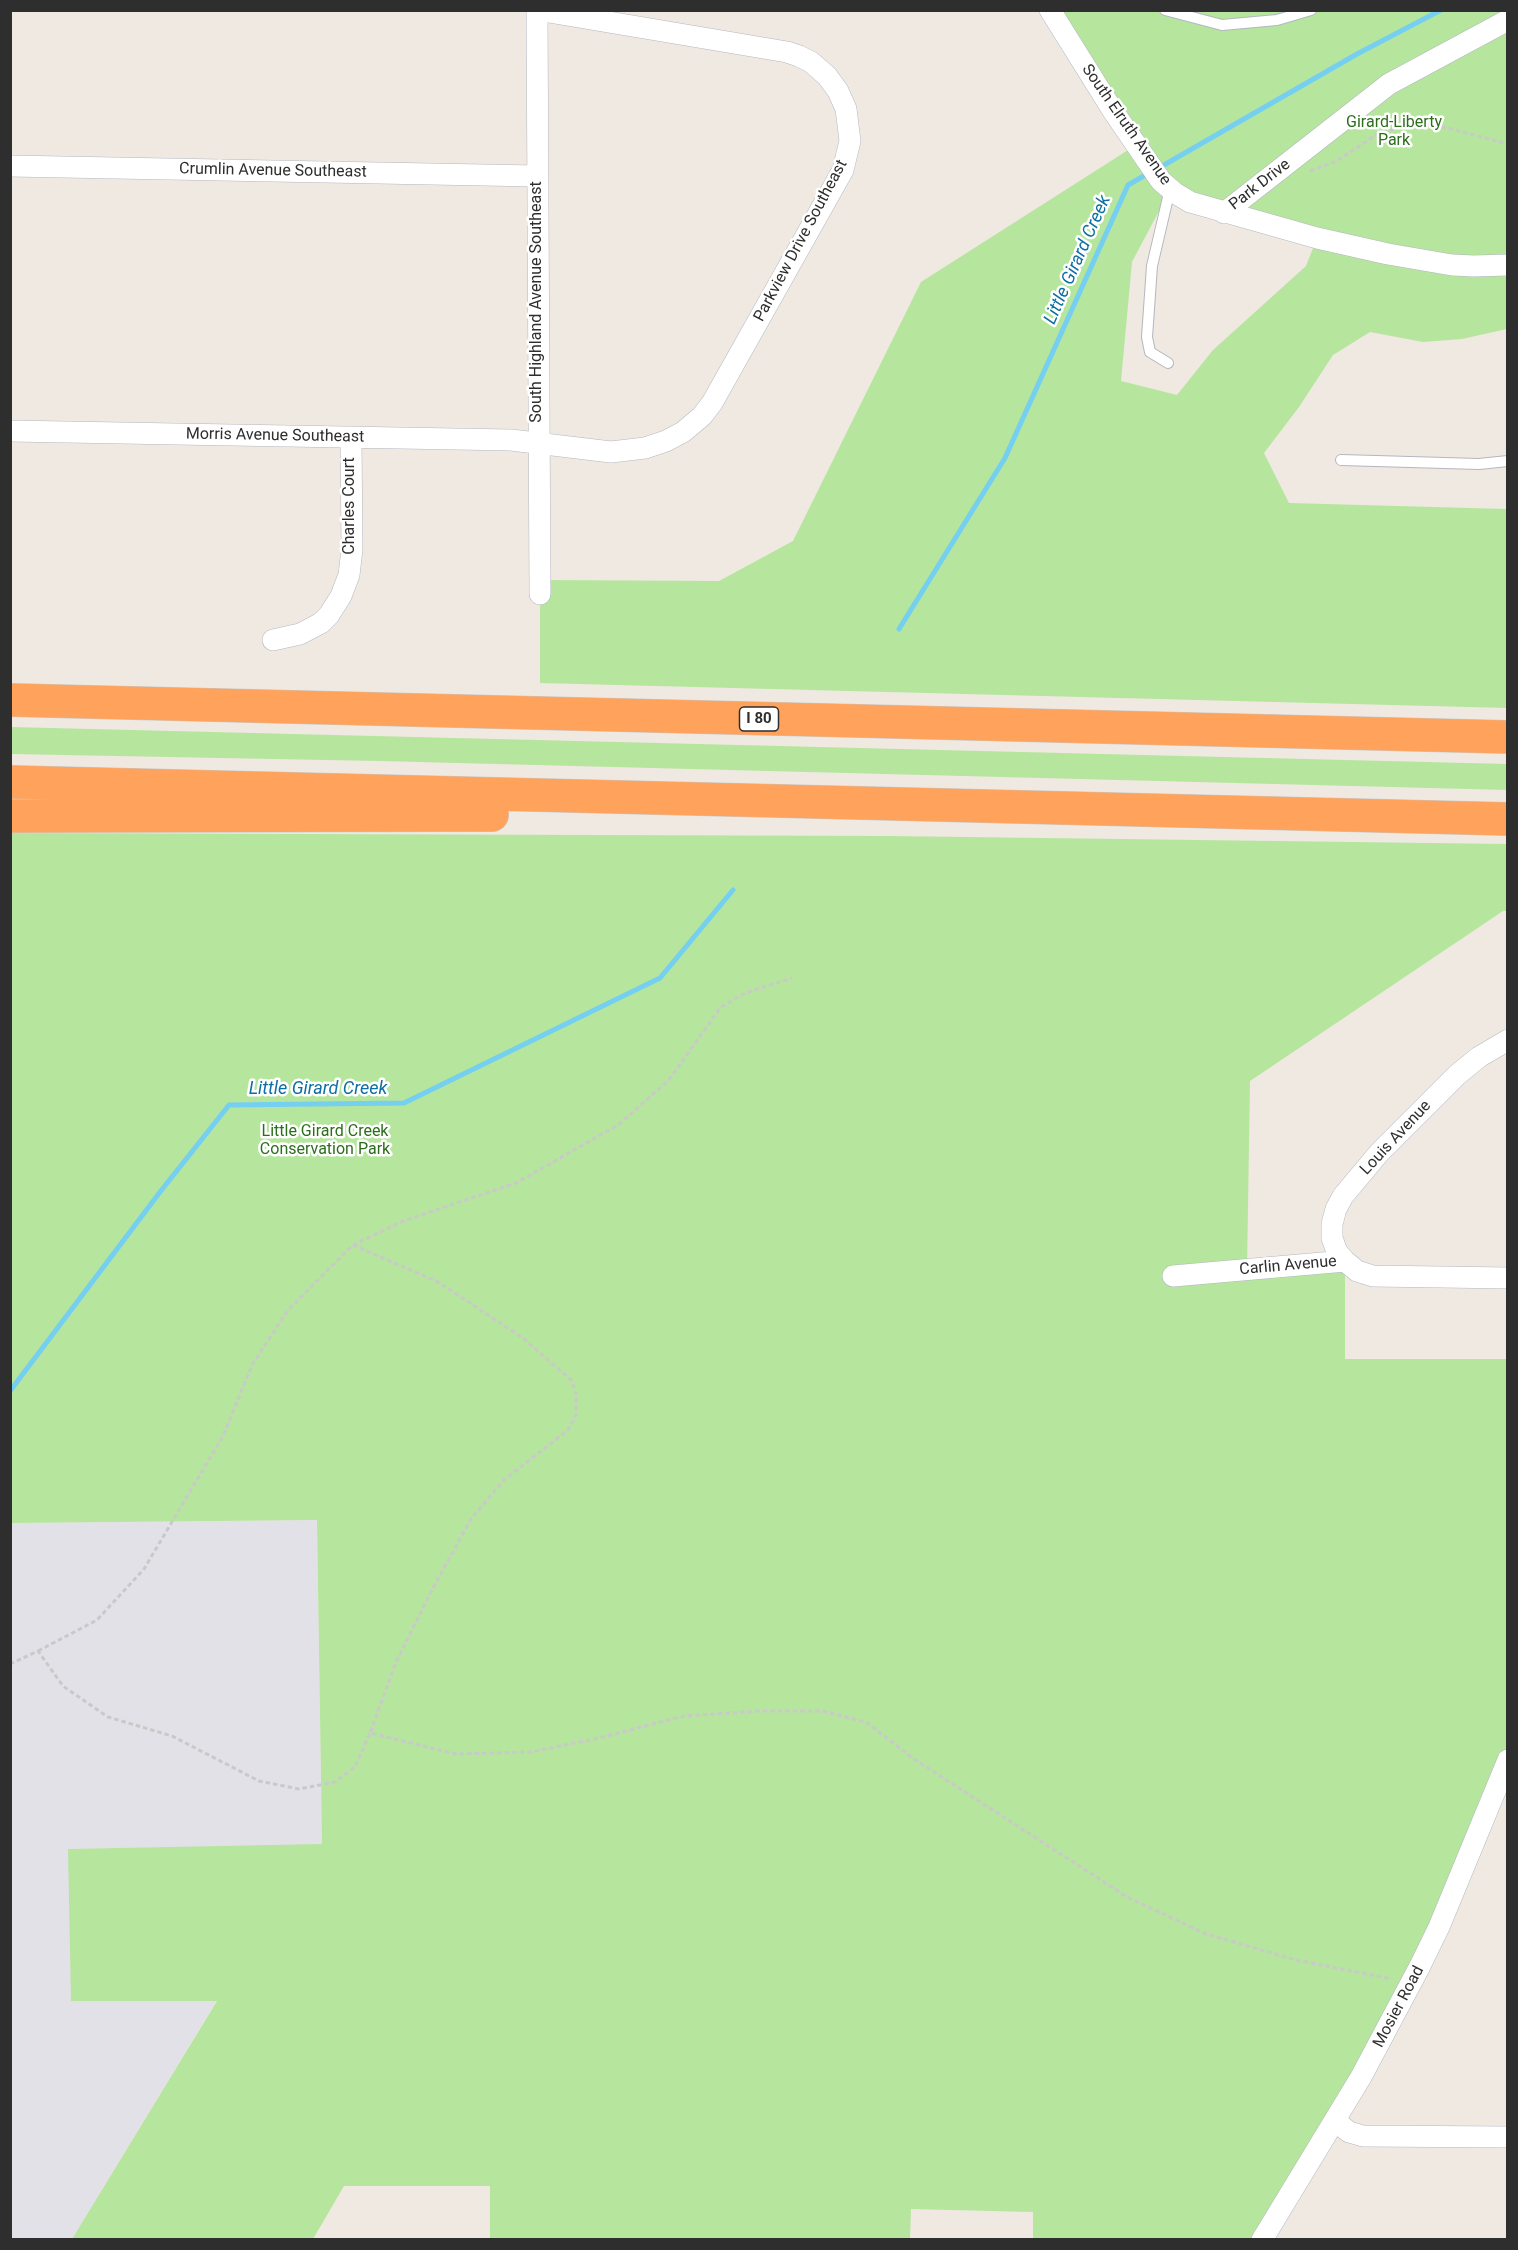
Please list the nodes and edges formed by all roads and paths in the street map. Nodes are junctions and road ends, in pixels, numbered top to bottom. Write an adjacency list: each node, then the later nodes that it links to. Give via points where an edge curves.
1 (537, 10): 9 (street, South Highland Avenue Southeast); 16 (street, Parkview Drive Southeast, via 799,56 827,76 838,91 846,110 850,141 843,170 702,416 683,432 645,448 611,452)
2 (1050, 10): 10 (street, South Elruth Avenue)
3 (1165, 10): 4 (lane, via 1222,25 1277,20)
4 (1311, 10)
5 (1508, 20): 7 (street, Park Drive, via 1389,84)
6 (1508, 144): 7 (path, via 1424,124 1376,135 1335,162 1313,171 1298,169)
7 (1288, 162): 11 (street, Park Drive)
8 (10, 166): 9 (street, Crumlin Avenue Southeast)
9 (536, 176): 16 (street, South Highland Avenue Southeast)
10 (1166, 185): 11 (street, South Elruth Avenue, via 1190,202); 13 (lane, via 1152,266 1147,337 1150,352)
11 (1224, 213): 12 (street, Park Drive, via 1388,254 1463,266)
12 (1508, 265)
13 (1168, 363)
14 (10, 431): 15 (street, Morris Avenue Southeast)
15 (351, 438): 16 (street, Morris Avenue Southeast); 20 (street, Charles Court, via 352,549 349,575 341,596 321,623 300,634)
16 (538, 443): 19 (street, South Highland Avenue Southeast)
17 (1341, 460): 18 (lane, via 1479,464)
18 (1508, 461)
19 (540, 594)
20 (273, 640)
21 (10, 679): 23 (highway, via 177,685)
22 (10, 700): 23 (highway, I 80)
23 (280, 707): 24 (highway, I 80)
24 (1508, 737)
25 (10, 782): 26 (highway)
26 (573, 796): 27 (highway, via 488,816); 28 (highway)
27 (10, 816)
28 (1508, 819)
29 (792, 978): 31 (path, via 745,993 721,1007 668,1081 618,1125 516,1183 403,1221)
30 (1508, 1040): 32 (street, Louis Avenue, via 1457,1075 1379,1153 1343,1196 1332,1224 1332,1238)
31 (353, 1245): 35 (path, via 288,1310 252,1365 223,1436 144,1569 97,1620); 37 (path, via 438,1282 494,1319 571,1380 576,1393 576,1415 568,1430 504,1480 471,1520 396,1662)
32 (1345, 1261): 33 (street, Carlin Avenue); 34 (street, Carlin Avenue, via 1357,1271 1373,1276)
33 (1173, 1276)
34 (1508, 1278)
35 (38, 1651): 36 (path); 37 (path, via 63,1686 108,1717 172,1736 259,1780 299,1789 335,1782 355,1767)
36 (10, 1664)
37 (370, 1733): 39 (path, via 456,1754 531,1752 684,1716 822,1711 866,1722 914,1759 1127,1898 1206,1934 1296,1960)
38 (1508, 1760): 39 (street, Mosier Road, via 1440,1927)
39 (1412, 1983): 40 (street, Mosier Road)
40 (1335, 2121): 41 (street, via 1348,2132 1363,2136); 42 (street, Mosier Road)
41 (1508, 2137)
42 (1262, 2240)

